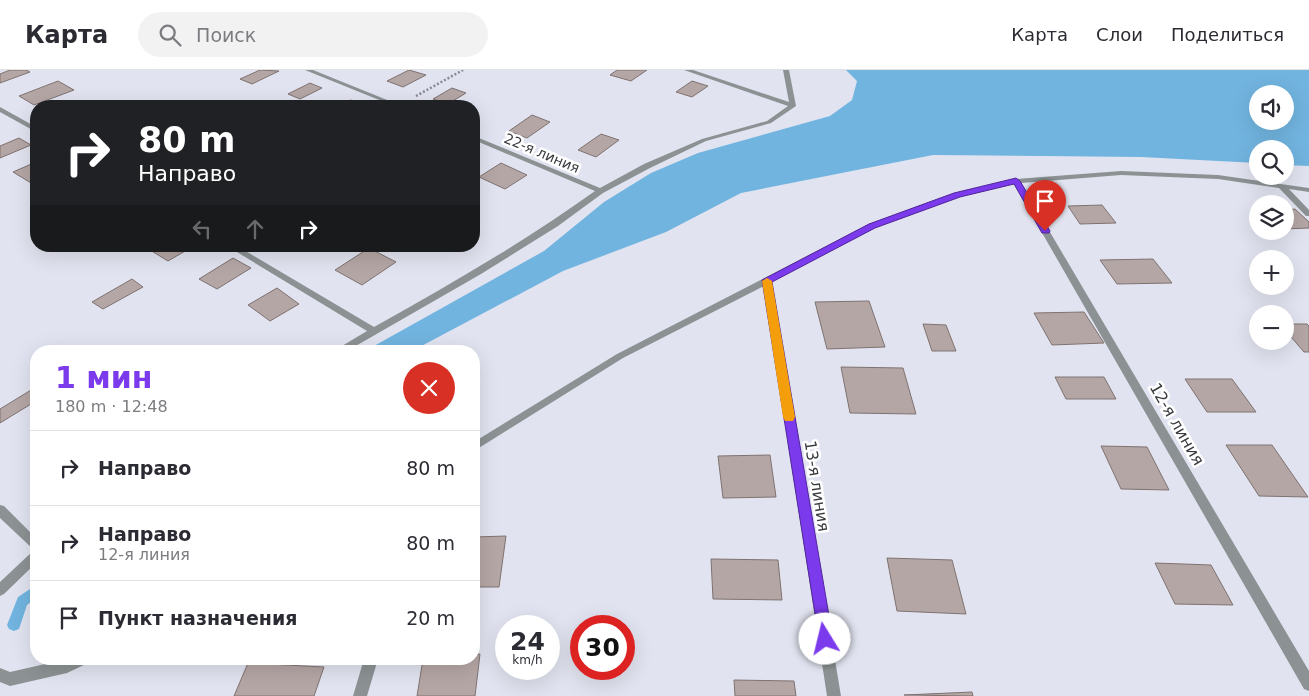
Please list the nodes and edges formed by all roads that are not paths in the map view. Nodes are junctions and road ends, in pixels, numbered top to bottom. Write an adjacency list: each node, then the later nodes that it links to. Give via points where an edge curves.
1 (308, 70): 4 (street)
2 (687, 70): 5 (street)
3 (786, 70): 5 (street)
4 (383, 100)
5 (793, 106): 13 (street, via 769,122 704,140)
6 (0, 109): 7 (street)
7 (30, 126)
8 (480, 141): 13 (street, 22-я линия)
9 (1016, 181): 10 (street, via 1121,173); 16 (street, via 957,195 872,226); 27 (street, 12-я линия)
10 (1249, 181)
11 (1280, 185): 12 (street); 14 (street)
12 (1309, 190)
13 (600, 191): 17 (street, via 555,224 478,272)
14 (1309, 214)
15 (241, 252): 17 (street)
16 (767, 280): 19 (street, via 620,356); 29 (street, 13-я линия)
17 (373, 331): 18 (street)
18 (350, 345)
19 (480, 443)
20 (0, 510): 21 (street)
21 (30, 540)
22 (30, 561): 23 (street)
23 (0, 590)
24 (69, 665): 26 (street, via 10,679)
25 (369, 665): 28 (street)
26 (0, 675)
27 (1309, 684)
28 (360, 696)
29 (834, 696)

